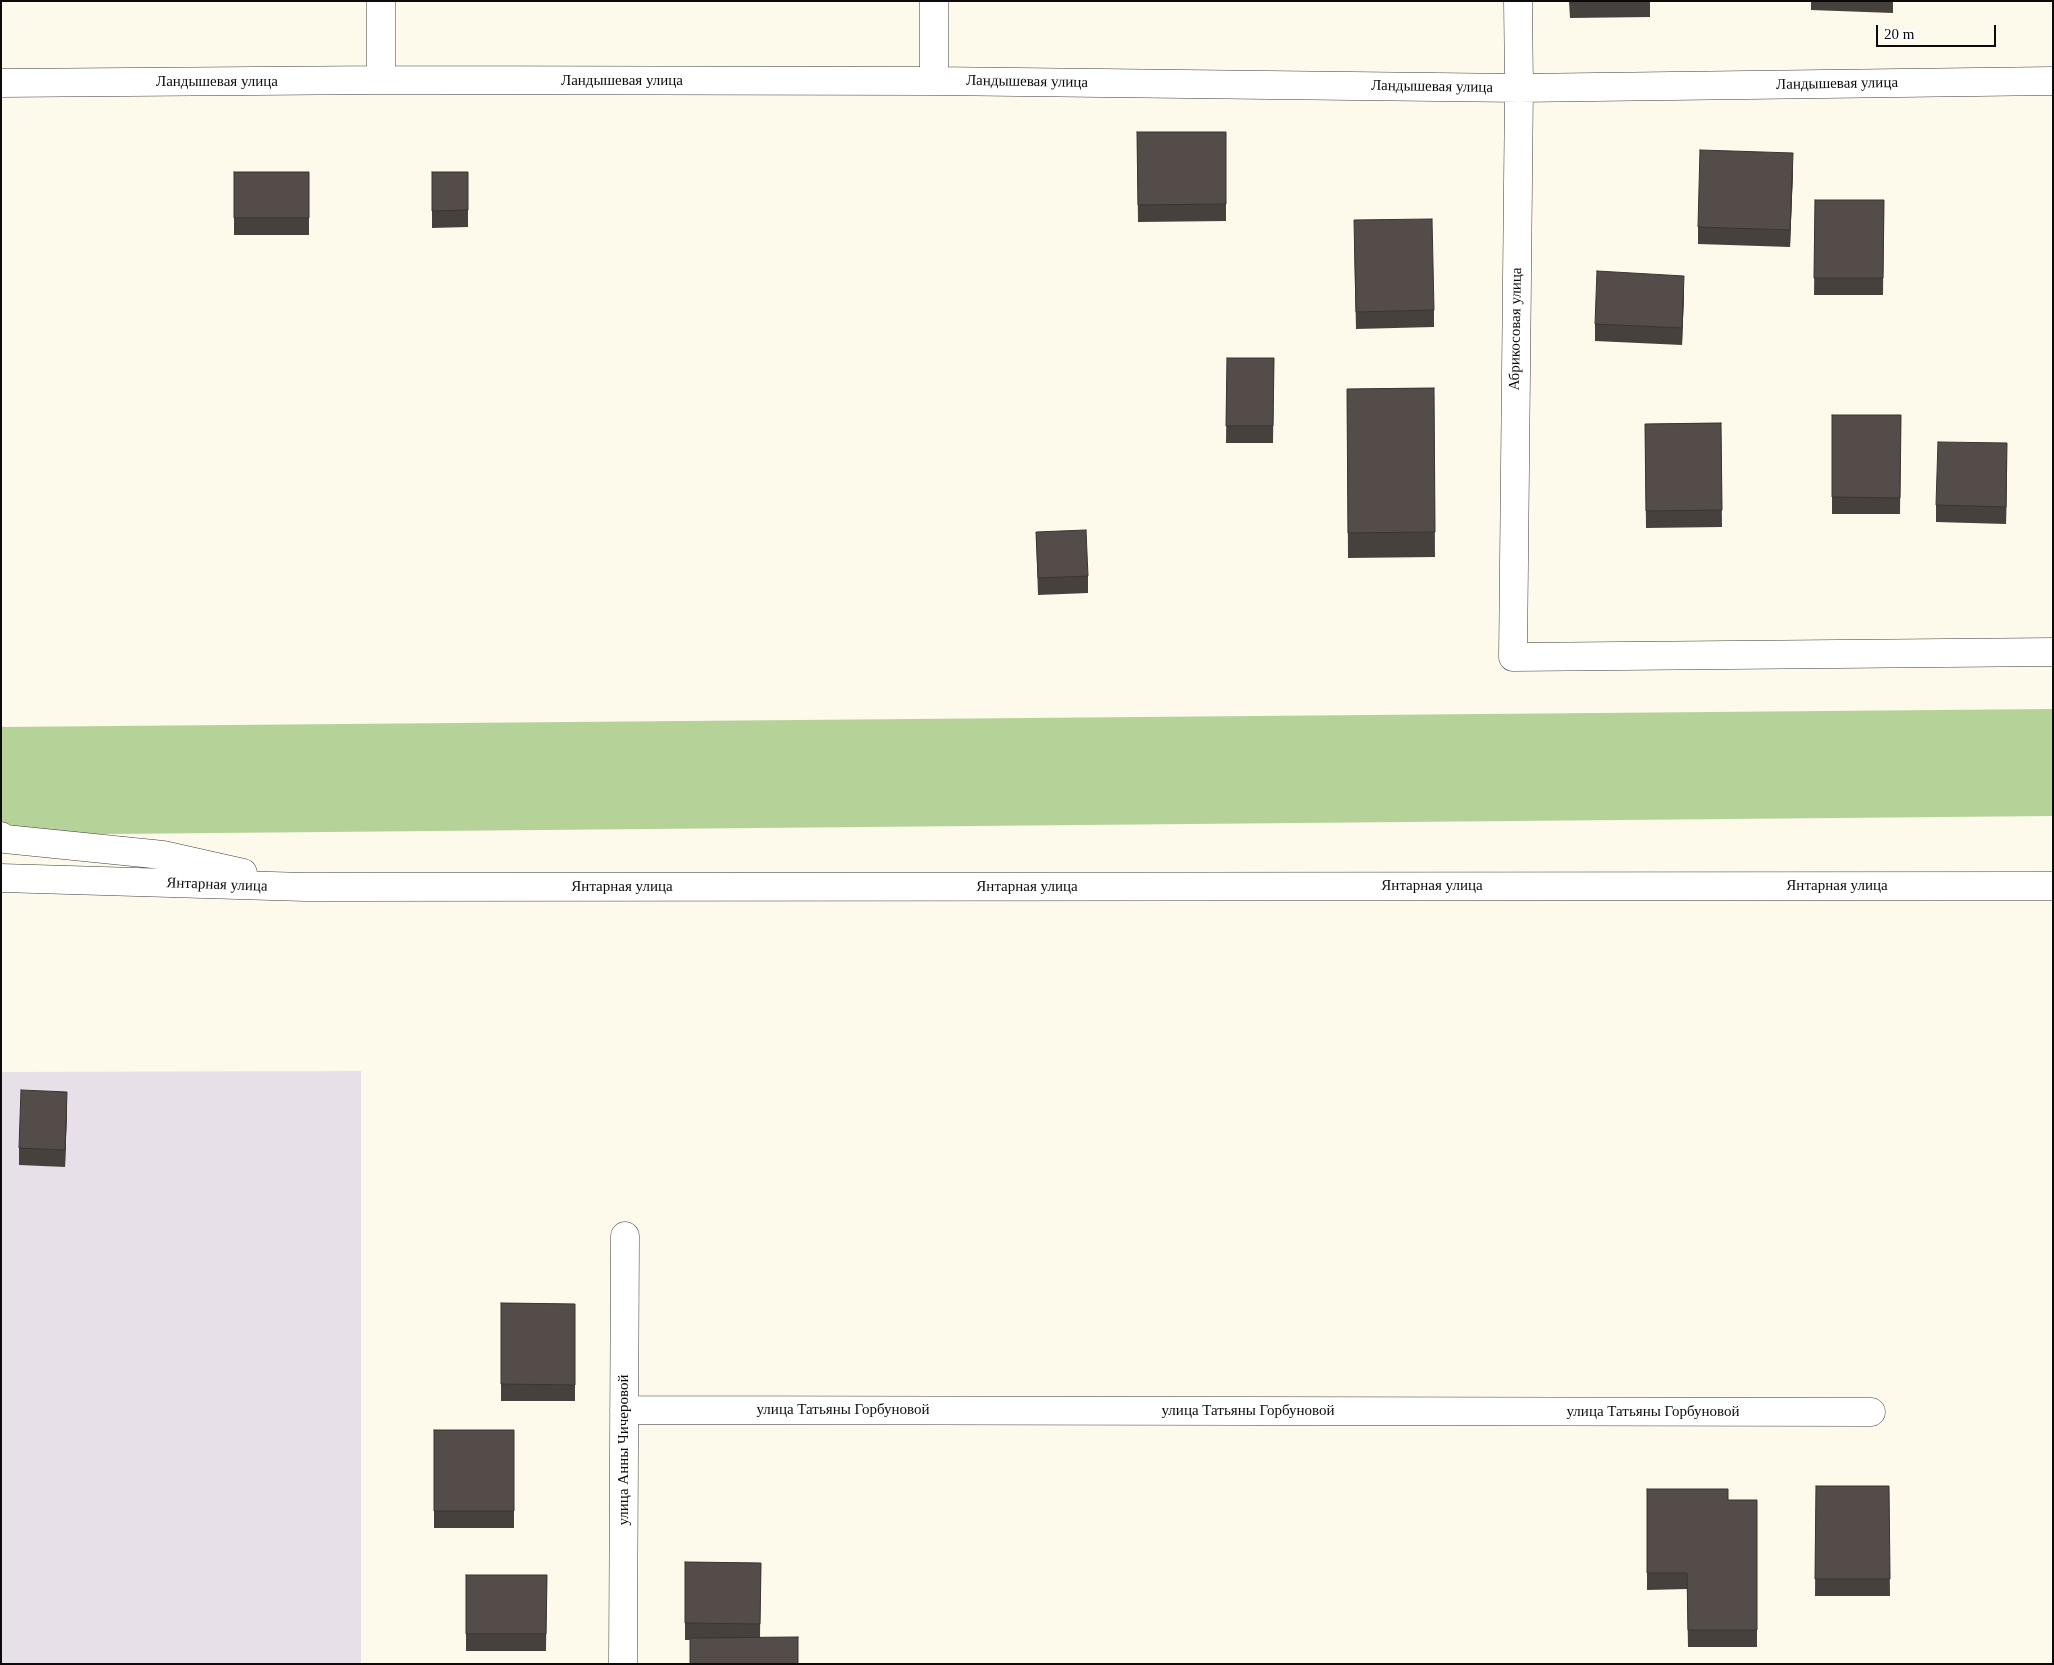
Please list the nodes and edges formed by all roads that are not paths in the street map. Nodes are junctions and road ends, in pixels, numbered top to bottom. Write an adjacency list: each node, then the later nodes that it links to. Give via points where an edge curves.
1 (381, 1): 4 (street)
2 (934, 1): 5 (street)
3 (1518, 1): 8 (street, Абрикосовая улица)
4 (381, 80): 5 (street, Ландышевая улица); 7 (street, Ландышевая улица)
5 (934, 81): 8 (street, Ландышевая улица)
6 (2053, 81): 8 (street, Ландышевая улица)
7 (1, 83)
8 (1519, 88): 9 (street, Абрикосовая улица, via 1512,657)
9 (2053, 652)
10 (1, 836): 13 (street, via 5,839 163,855)
11 (1, 878): 13 (street, Янтарная улица)
12 (2053, 886): 13 (street, Янтарная улица)
13 (305, 887)
14 (625, 1236): 15 (street, улица Анны Чичеровой)
15 (624, 1410): 16 (street, улица Татьяны Горбуновой); 17 (street, улица Анны Чичеровой)
16 (1871, 1412)
17 (623, 1664)

